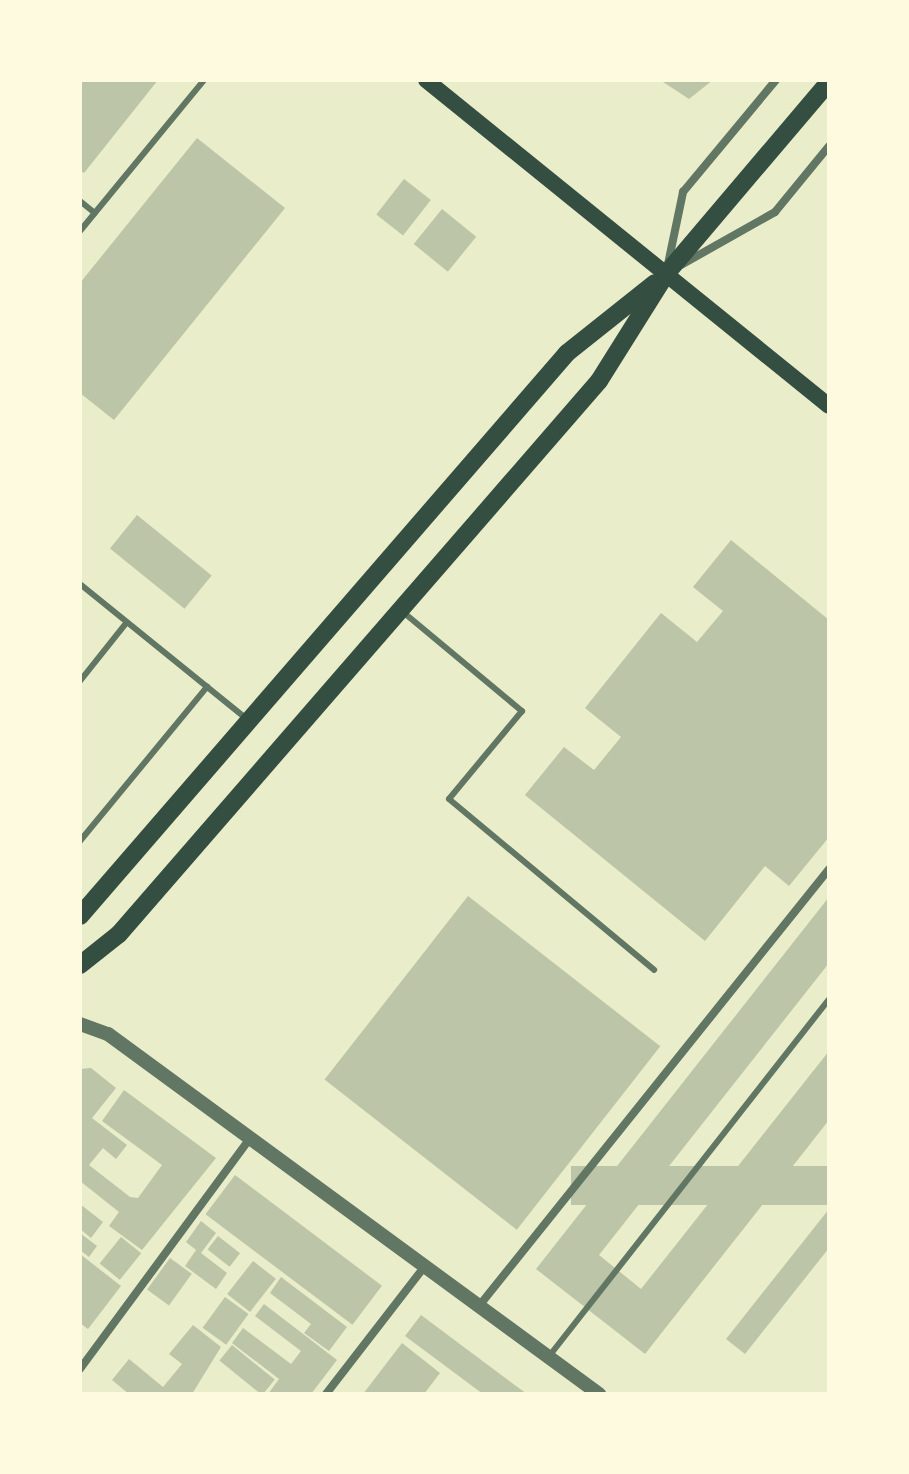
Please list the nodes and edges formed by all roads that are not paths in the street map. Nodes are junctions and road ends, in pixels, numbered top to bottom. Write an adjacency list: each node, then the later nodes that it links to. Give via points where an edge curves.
1 (204, 80): 7 (lane)
2 (426, 80): 9 (main road)
3 (776, 80): 9 (street, via 683,192)
4 (829, 82): 9 (main road)
5 (829, 146): 9 (street, via 775,212)
6 (80, 201): 7 (lane)
7 (95, 213): 8 (lane)
8 (80, 231)
9 (666, 274): 10 (main road); 12 (main road, via 599,381); 16 (main road, via 567,353)
10 (829, 406)
11 (80, 584): 13 (lane)
12 (400, 610): 20 (main road, via 119,934); 21 (lane, via 522,711 449,799)
13 (127, 622): 14 (lane); 15 (lane)
14 (80, 681)
15 (207, 687): 16 (lane); 17 (lane)
16 (248, 720): 19 (main road)
17 (80, 841)
18 (829, 869): 26 (street)
19 (80, 916)
20 (80, 965)
21 (654, 970)
22 (829, 999): 27 (lane)
23 (80, 1024): 24 (street, via 108,1034)
24 (250, 1138): 25 (street); 28 (street)
25 (425, 1266): 26 (street); 29 (street)
26 (479, 1306): 27 (street)
27 (548, 1357): 30 (street)
28 (80, 1369)
29 (326, 1394)
30 (599, 1394)

